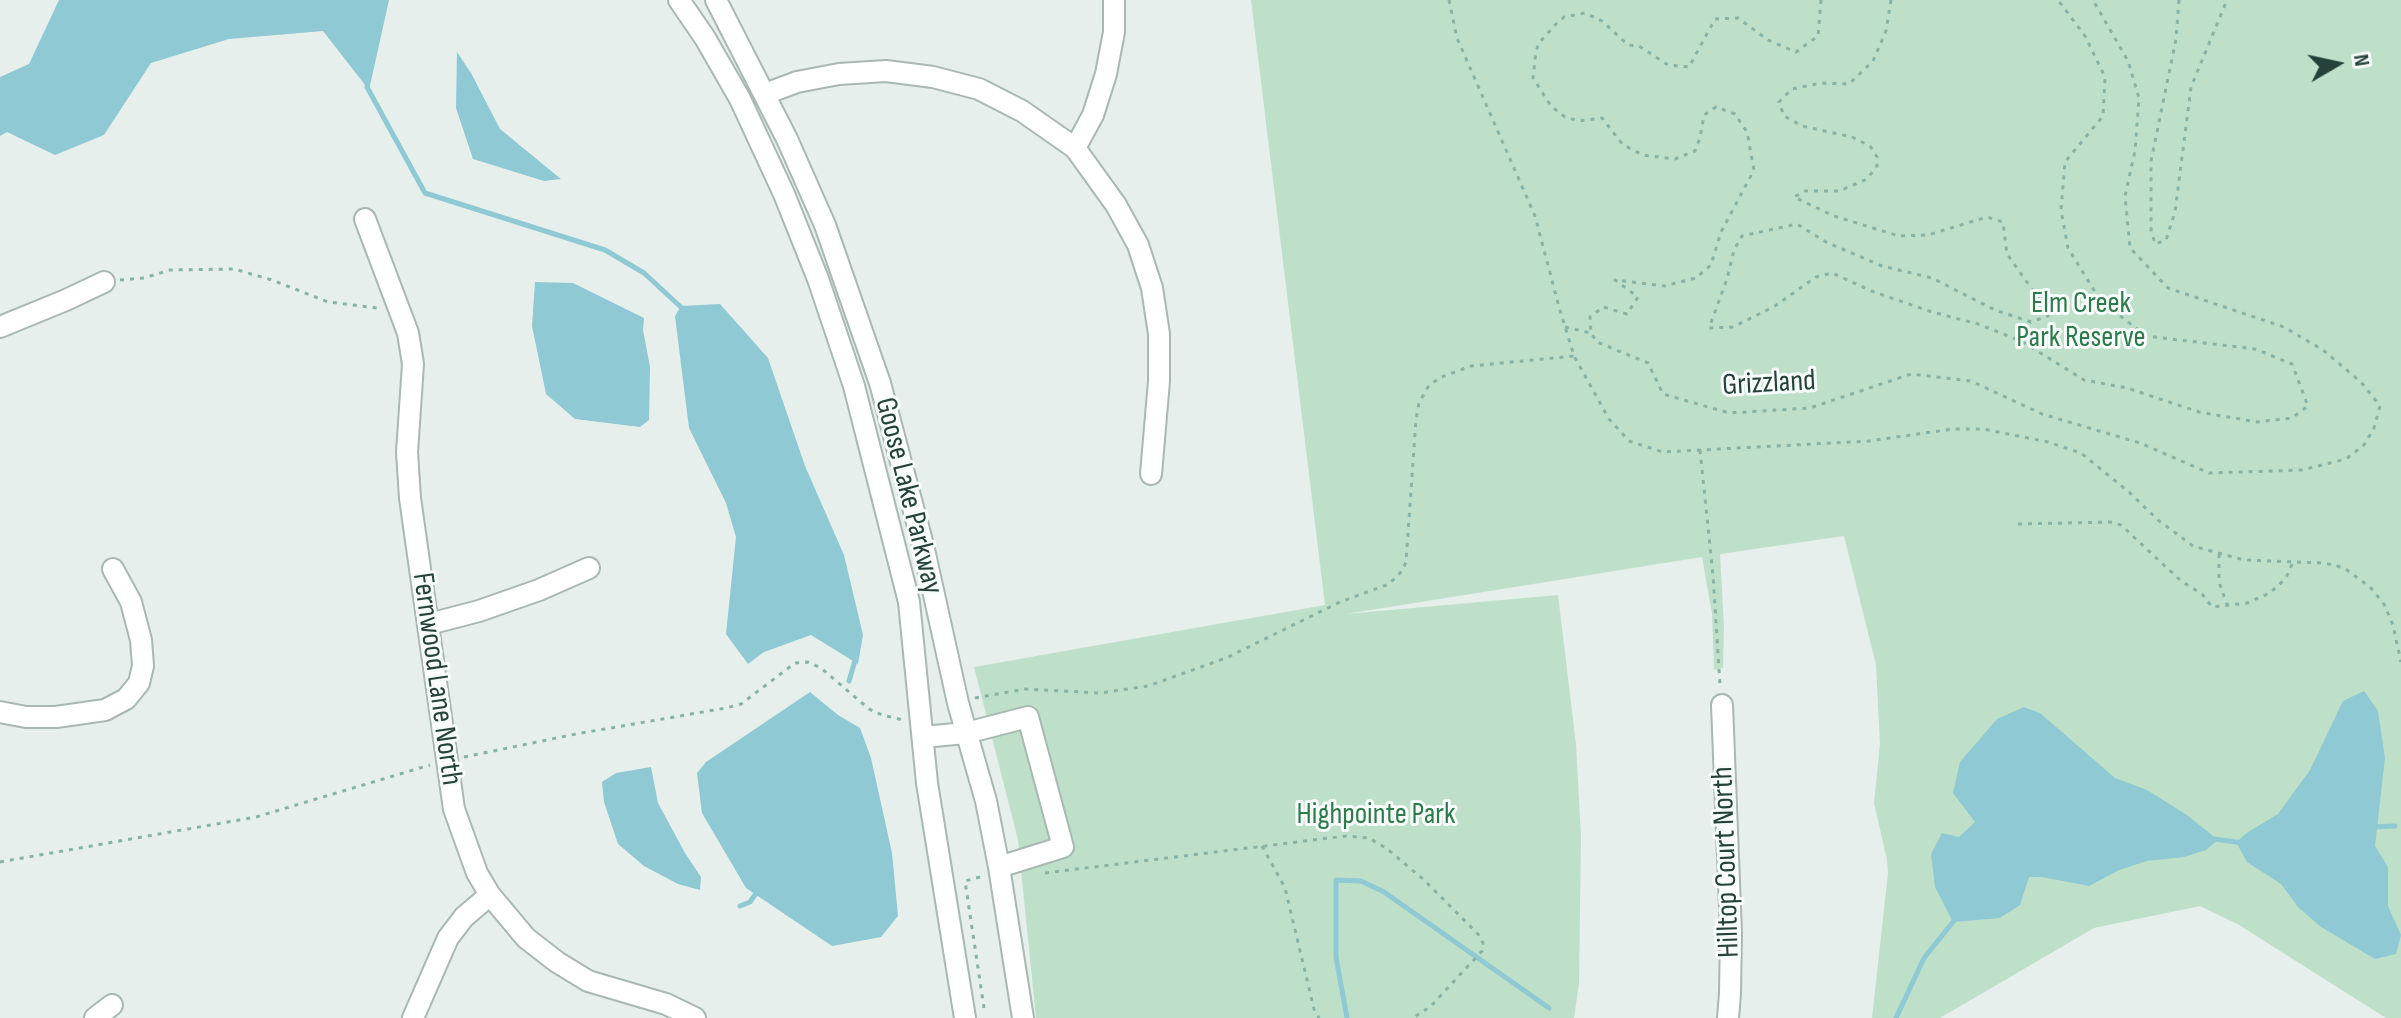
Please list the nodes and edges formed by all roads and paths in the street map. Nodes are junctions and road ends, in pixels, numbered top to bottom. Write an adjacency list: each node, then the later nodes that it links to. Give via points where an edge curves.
1 (679, 0): 33 (street, Goose Lake Parkway, via 740,99 784,194 854,386 909,602)
2 (716, 0): 11 (street, Goose Lake Parkway)
3 (1114, 0): 12 (street, via 1106,74)
4 (1449, 0): 17 (path, via 1457,38 1535,216)
5 (1821, 0): 18 (path, via 1818,36 1796,52 1738,18 1715,19 1689,67 1668,65 1639,46 1628,45 1585,13 1564,17 1539,43 1533,78 1565,117 1602,118 1623,145 1643,155 1675,159 1695,151 1704,115 1716,107 1735,114 1747,132 1754,170 1721,232 1711,265 1696,278 1665,286 1615,280 1638,297 1627,314 1603,307 1590,317)
6 (1891, 0): 7 (path, Grizzland, via 1873,61 1849,84 1792,89 1779,102 1784,116 1802,126 1870,146 1877,166 1867,179 1839,191 1805,191 1794,197 1899,236 1928,235 1987,217 2003,222 2007,254 2048,316 2031,322 1995,310 1932,278 1882,266 1826,242 1797,224 1742,236 1709,328 1733,327 1816,277 1832,273 2021,341 2084,380 2199,412 2257,422 2292,418 2308,406 2292,364 2255,349 2146,336 2100,300 2068,248 2061,210 2065,162 2103,116 2105,77 2085,36)
7 (2058, 0)
8 (2093, 0): 18 (path, Grizzland, via 2128,61 2139,98 2125,196 2130,248 2168,288 2284,327 2361,382 2380,406 2364,445 2346,459 2302,470 2209,473 2140,443 2042,414 1971,381 1911,374 1810,408 1729,413 1663,394 1648,363 1597,342)
9 (2179, 0): 10 (path, via 2151,161 2155,244 2166,240 2175,212 2191,87)
10 (2227, 0)
11 (765, 94): 12 (street, via 839,74 886,71 933,77 979,89); 32 (street, Goose Lake Parkway, via 825,225 875,368)
12 (1075, 148): 21 (street, via 1116,205 1138,245 1152,288 1159,381)
13 (365, 219): 15 (street, Fernwood Lane North)
14 (104, 282): 15 (path, via 170,270 234,269 328,302 378,308); 16 (street)
15 (399, 304): 28 (street, Fernwood Lane North, via 413,364 408,475)
16 (0, 327)
17 (1565, 327): 18 (path); 19 (path)
18 (1591, 333)
19 (1574, 356): 20 (path, via 1609,419 1629,441 1663,452); 32 (path, via 1471,366 1428,387 1416,419 1406,562 1389,584 1226,658 1148,686 1100,693 1025,689 976,697)
20 (1700, 450): 23 (path, via 1869,441 1953,429 1983,429 2048,442 2081,453 2179,537); 30 (path)
21 (1151, 474)
22 (2018, 524): 27 (path, via 2121,525 2212,607)
23 (2219, 554): 24 (path); 27 (path, via 2219,582)
24 (2293, 562): 27 (path, via 2270,593); 29 (path, via 2335,565 2370,587 2390,614)
25 (589, 568): 28 (street, via 479,611)
26 (113, 569): 31 (street, via 131,602 141,640 139,683 126,699 105,710 56,717)
27 (2227, 605)
28 (429, 624): 37 (street, Fernwood Lane North, via 454,809)
29 (2401, 662)
30 (1722, 705): 47 (street, Hilltop Court North, via 1731,933)
31 (0, 712)
32 (976, 731): 33 (street); 35 (street, via 1028,717 1063,847); 36 (street, Goose Lake Parkway)
33 (923, 737): 42 (street, Goose Lake Parkway)
34 (1262, 846): 35 (path, via 1055,873 1034,874); 45 (path, via 1285,888); 46 (path, via 1369,838 1423,879 1478,934 1482,951)
35 (1020, 861): 36 (street)
36 (1000, 869): 43 (path, via 965,881); 44 (street, Goose Lake Parkway)
37 (490, 895): 40 (street, via 448,938); 41 (street, Fernwood Lane North, via 526,938 588,981)
38 (112, 1005): 39 (street)
39 (95, 1018)
40 (413, 1018)
41 (695, 1018)
42 (965, 1018)
43 (986, 1018)
44 (1023, 1018)
45 (1319, 1018)
46 (1413, 1018)
47 (1728, 1018)

